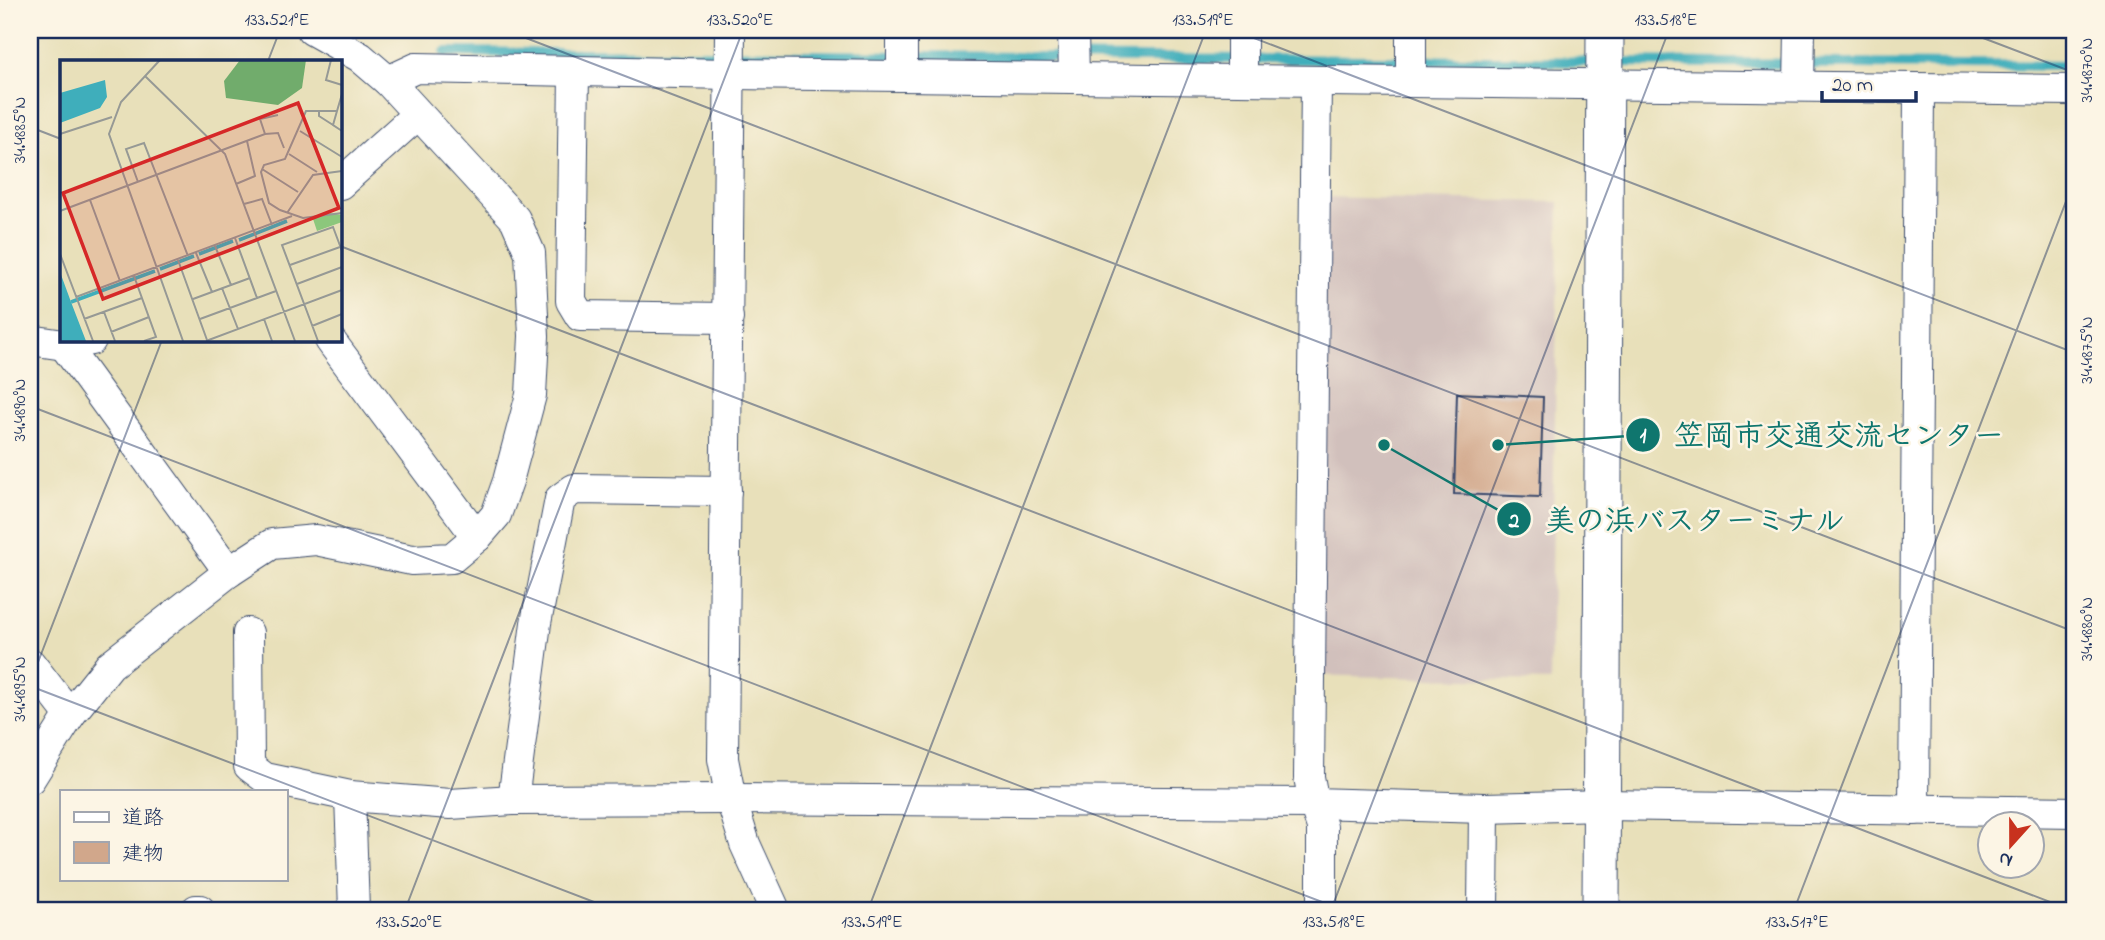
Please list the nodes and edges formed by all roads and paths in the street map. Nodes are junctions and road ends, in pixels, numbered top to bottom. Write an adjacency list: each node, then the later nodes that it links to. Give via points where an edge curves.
1 (312, 30): 14 (street, via 360,57)
2 (730, 30): 10 (street)
3 (902, 30): 11 (street)
4 (1073, 30): 12 (street)
5 (1241, 30): 13 (street)
6 (1411, 30): 16 (street)
7 (1605, 30): 17 (street)
8 (1800, 30): 18 (street)
9 (573, 72): 10 (street); 14 (street, via 416,68); 23 (street, via 570,301 580,316)
10 (730, 74): 11 (street); 23 (street)
11 (902, 76): 12 (street)
12 (1074, 78): 13 (street)
13 (1242, 79): 15 (street)
14 (388, 81): 21 (street)
15 (1316, 81): 16 (street); 37 (street, via 1310,763)
16 (1411, 81): 17 (street)
17 (1605, 83): 18 (street); 38 (street)
18 (1799, 86): 19 (street)
19 (1919, 89): 20 (street); 40 (street)
20 (2075, 90)
21 (417, 115): 22 (street); 28 (street, via 515,219 530,253 531,395 496,515)
22 (341, 183)
23 (728, 318): 27 (street)
24 (30, 340): 26 (street)
25 (331, 341): 28 (street)
26 (77, 342): 29 (street)
27 (726, 491): 35 (street, via 723,758); 36 (street, via 574,489 560,499 536,623)
28 (477, 537): 29 (street, via 452,558 412,560 316,540 272,544)
29 (229, 572): 32 (street, via 110,664)
30 (248, 633): 34 (street, via 249,766 265,778)
31 (30, 663): 32 (street)
32 (71, 715): 33 (street)
33 (30, 779)
34 (349, 796): 36 (street, via 450,804); 42 (street)
35 (732, 799): 36 (street); 37 (street); 43 (street)
36 (513, 800)
37 (1314, 803): 39 (street); 44 (street, via 1322,827)
38 (1603, 805): 39 (street); 40 (street); 46 (street)
39 (1484, 808): 45 (street)
40 (1914, 810): 41 (street)
41 (2075, 812)
42 (354, 910)
43 (775, 910)
44 (1322, 910)
45 (1483, 910)
46 (1601, 910)

